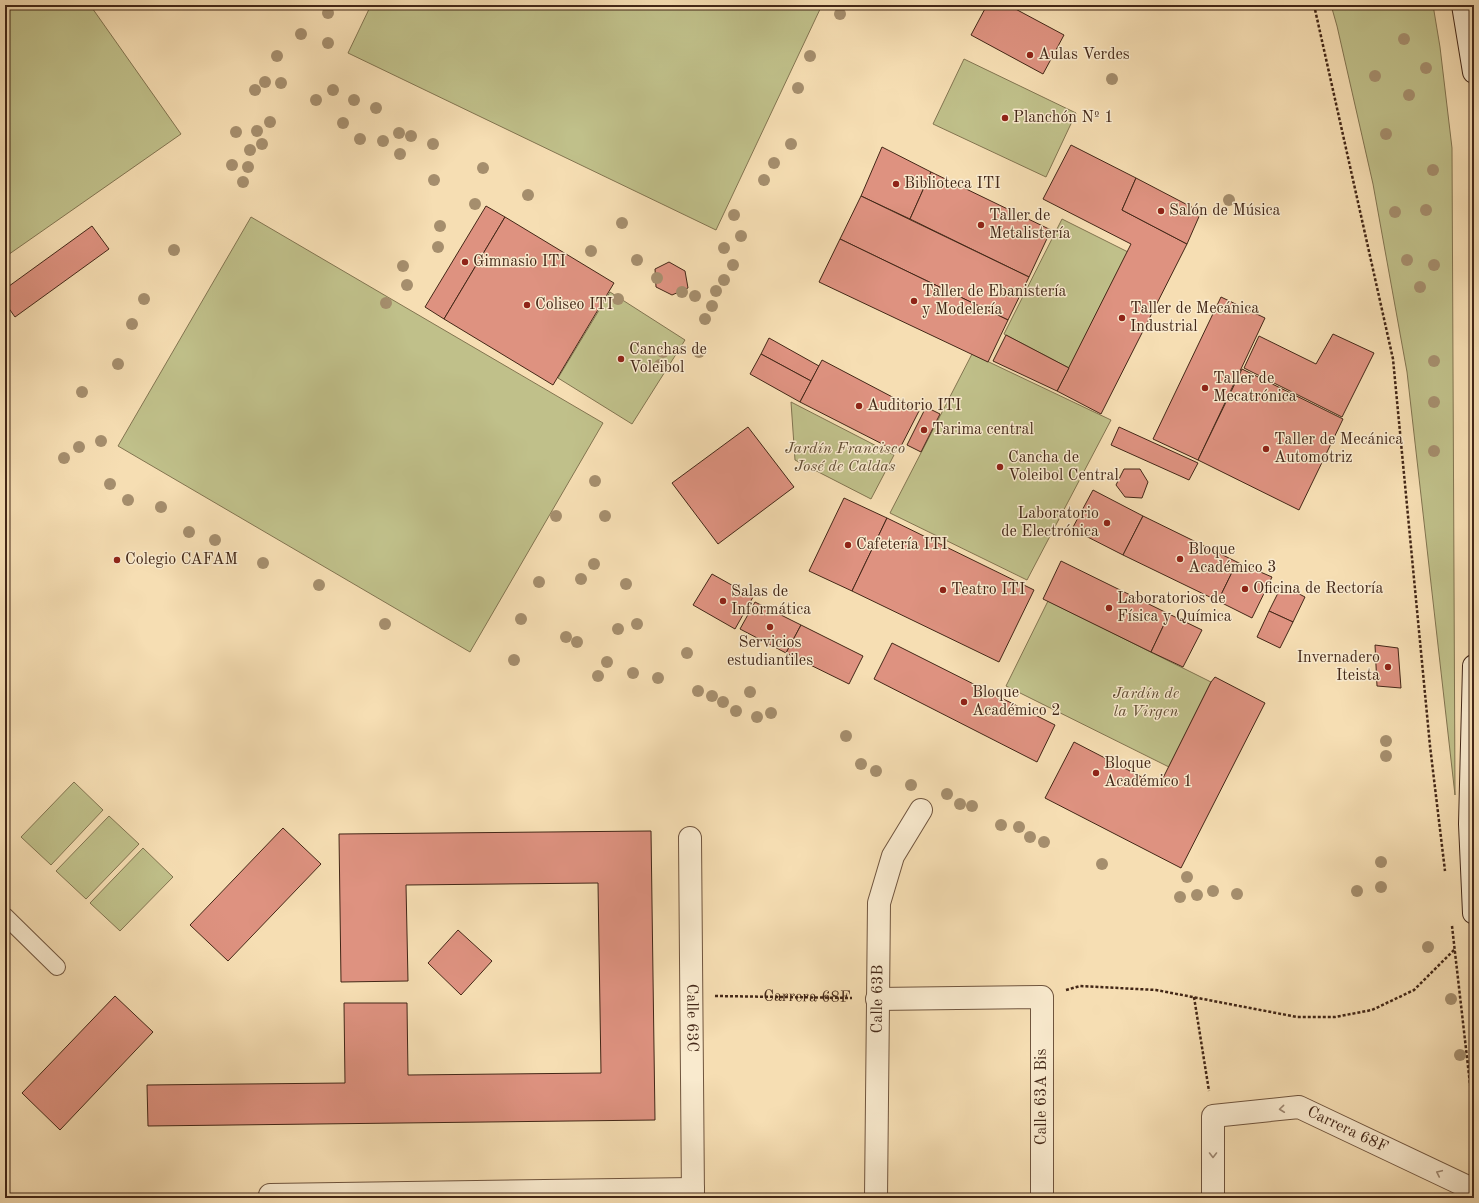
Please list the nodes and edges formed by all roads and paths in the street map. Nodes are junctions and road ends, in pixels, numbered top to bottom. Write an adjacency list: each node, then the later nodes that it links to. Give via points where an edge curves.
1 (1314, 5): 7 (path, via 1393,359 1430,746)
2 (1463, 5): 3 (street)
3 (1474, 72)
4 (1474, 666): 8 (street, via 1470,824)
5 (921, 810): 16 (street, Calle 63B, via 893,856 879,903)
6 (690, 838): 13 (street, Calle 63C)
7 (1445, 871)
8 (1474, 913)
9 (5, 916): 12 (lane)
10 (1452, 926): 11 (path)
11 (1455, 949): 15 (path, via 1414,990 1372,1010 1342,1016 1297,1017); 18 (path)
12 (57, 967)
13 (691, 996): 16 (path, Carrera 68F); 20 (street, Calle 63C)
14 (1042, 996): 15 (path, via 1080,986 1156,990); 16 (street); 24 (street, Calle 63A Bis)
15 (1194, 997): 17 (path)
16 (877, 999): 23 (street, Calle 63B)
17 (1213, 1116): 19 (street, Carrera 68F, one-way to 17, via 1299,1107); 25 (street, one-way to 25)
18 (1474, 1118)
19 (1474, 1190)
20 (693, 1194): 21 (street)
21 (270, 1197): 22 (path)
22 (158, 1198)
23 (876, 1198)
24 (1042, 1198)
25 (1213, 1198)

